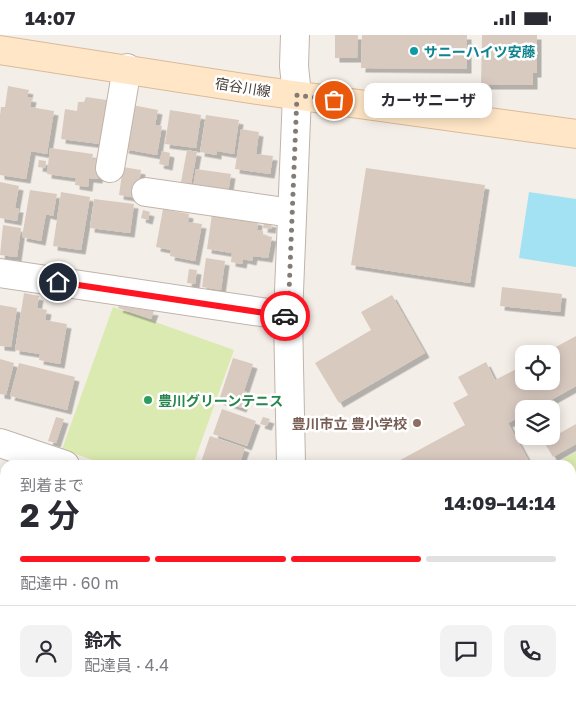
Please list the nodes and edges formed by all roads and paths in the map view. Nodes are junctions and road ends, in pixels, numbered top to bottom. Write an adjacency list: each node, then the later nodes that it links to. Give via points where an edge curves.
1 (295, 35): 4 (street)
2 (0, 50): 3 (main road, 宿谷川線)
3 (127, 69): 4 (main road, 宿谷川線); 6 (street)
4 (297, 95): 5 (main road, 宿谷川線); 8 (street)
5 (576, 134)
6 (110, 168)
7 (146, 192): 8 (street)
8 (292, 213): 10 (street)
9 (0, 273): 10 (street)
10 (288, 317): 13 (street)
11 (0, 443): 12 (street)
12 (50, 460)
13 (291, 460)

